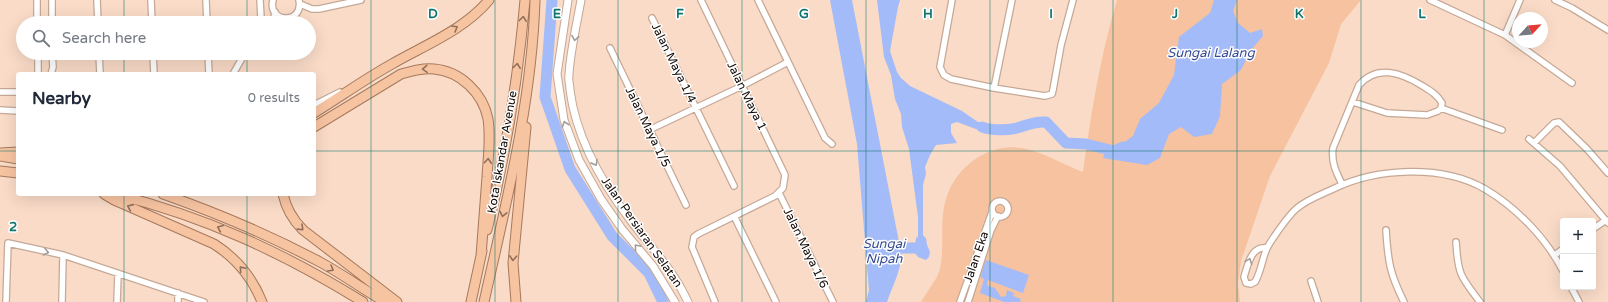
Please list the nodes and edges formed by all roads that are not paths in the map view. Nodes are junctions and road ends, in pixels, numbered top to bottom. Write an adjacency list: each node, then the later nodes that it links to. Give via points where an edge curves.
1 (37, 0): 24 (street)
2 (52, 0): 25 (street)
3 (97, 0): 26 (street)
4 (151, 0): 27 (street)
5 (206, 0): 28 (street)
6 (260, 0): 29 (street)
7 (273, 0): 23 (street)
8 (361, 0): 22 (street, via 319,9 312,9)
9 (489, 0): 45 (highway, one-way to 9, via 461,25)
10 (525, 0): 97 (highway, Kota Iskandar Avenue, one-way to 10, via 510,123)
11 (535, 0): 36 (highway, Kota Iskandar Avenue)
12 (568, 0): 115 (street, Jalan Persiaran Selatan, one-way to 12, via 653,266 601,200 579,160 564,120 557,74)
13 (581, 0): 116 (street, Jalan Persiaran Selatan, one-way to 116, via 569,76 575,117 590,155 611,193 663,259)
14 (701, 0): 55 (street, Jalan Maya 1)
15 (758, 0): 44 (street)
16 (952, 0): 56 (street, via 940,70 951,79)
17 (1012, 0): 56 (street)
18 (1073, 0): 56 (street, via 1061,44 1052,94 1045,96)
19 (1430, 0): 35 (street)
20 (1520, 0): 35 (street)
21 (1556, 0): 34 (street)
22 (300, 2): 32 (street, via 297,13)
23 (275, 12): 30 (street); 31 (street)
24 (37, 16)
25 (52, 16)
26 (98, 16)
27 (152, 16)
28 (207, 16)
29 (261, 16)
30 (274, 16)
31 (280, 16)
32 (292, 16)
33 (652, 18): 61 (street, Jalan Maya 1/4)
34 (1608, 30)
35 (1505, 35): 54 (street)
36 (534, 38): 113 (highway, Kota Iskandar Avenue, one-way to 113, via 513,167); 114 (highway, one-way to 114, via 513,263)
37 (610, 48): 67 (street, Jalan Maya 1/5)
38 (38, 60): 47 (street)
39 (52, 60): 46 (street)
40 (99, 60): 50 (street)
41 (153, 60): 51 (street)
42 (208, 60): 52 (street)
43 (241, 60): 53 (street)
44 (788, 62): 55 (street); 71 (street, via 825,138)
45 (391, 65): 60 (street); 65 (highway)
46 (53, 67): 48 (street); 49 (street)
47 (38, 72)
48 (52, 72)
49 (55, 72)
50 (100, 72)
51 (154, 72)
52 (209, 72)
53 (234, 72)
54 (1572, 83)
55 (742, 86): 61 (street); 80 (street, Jalan Maya 1, via 783,169 785,182)
56 (994, 88)
57 (0, 92): 58 (street)
58 (16, 92)
59 (1353, 102): 62 (street, via 1387,113 1427,115); 62 (street, via 1359,84 1364,80 1375,74 1392,72 1409,78 1435,94 1442,103); 78 (street, via 1333,148 1332,157)
60 (316, 104)
61 (696, 108): 67 (street); 79 (street, Jalan Maya 1/4)
62 (1441, 108): 68 (street)
63 (0, 110): 64 (street)
64 (16, 111)
65 (316, 112)
66 (316, 126): 97 (highway, one-way to 66, via 490,143 488,119 476,93 460,78 433,69 417,69 401,74)
67 (649, 130): 85 (street, Jalan Maya 1/5)
68 (1502, 130)
69 (1529, 138): 70 (street)
70 (1534, 143): 76 (street, via 1554,123 1559,122 1587,148); 89 (street, via 1560,166)
71 (832, 144)
72 (16, 152): 73 (highway)
73 (0, 155): 74 (highway)
74 (16, 159)
75 (0, 171): 77 (highway)
76 (1608, 173)
77 (16, 174)
78 (1342, 184): 93 (street, via 1295,210); 96 (street, via 1371,176 1413,172 1470,182 1484,188 1513,209)
79 (734, 186)
80 (779, 193): 87 (street); 119 (street, Jalan Maya 1/6)
81 (107, 196): 108 (highway, one-way to 81, via 248,275 226,252 214,244)
82 (123, 196): 109 (highway, one-way to 82, via 295,262 256,243 209,223)
83 (168, 196): 110 (highway, one-way to 110, via 214,212 272,238 321,263)
84 (283, 196): 111 (highway, one-way to 111, via 292,217 303,230)
85 (686, 205)
86 (992, 212): 88 (street); 88 (street, Jalan Eka, via 994,203 1005,202 1008,208 1006,213); 120 (street, Jalan Eka)
87 (734, 216): 117 (street, via 698,234 692,242); 118 (street)
88 (998, 216): 121 (street, Jalan Eka)
89 (1607, 222): 90 (street)
90 (1596, 228)
91 (1386, 230): 123 (street, via 1388,262)
92 (1456, 242): 124 (street, via 1459,272)
93 (1268, 248): 93 (street, one-way to 93, via 1254,284 1248,284 1244,277 1252,254 1259,248)
94 (1560, 251): 96 (street)
95 (62, 255): 99 (street); 103 (street, one-way to 95, via 8,243); 104 (street)
96 (1555, 255): 98 (street)
97 (481, 256): 112 (highway, Kota Iskandar Avenue)
98 (1560, 265)
99 (118, 274): 102 (street); 105 (street)
100 (1310, 281): 122 (street)
101 (1573, 290): 125 (street)
102 (178, 293): 106 (street); 107 (street)
103 (6, 302)
104 (62, 302)
105 (117, 302)
106 (178, 302)
107 (204, 302)
108 (262, 302)
109 (363, 302)
110 (385, 302)
111 (397, 302)
112 (471, 302)
113 (484, 302)
114 (516, 302)
115 (675, 302)
116 (688, 302)
117 (715, 302)
118 (776, 302)
119 (833, 302)
120 (960, 302)
121 (968, 302)
122 (1318, 302)
123 (1404, 302)
124 (1480, 302)
125 (1579, 302)

